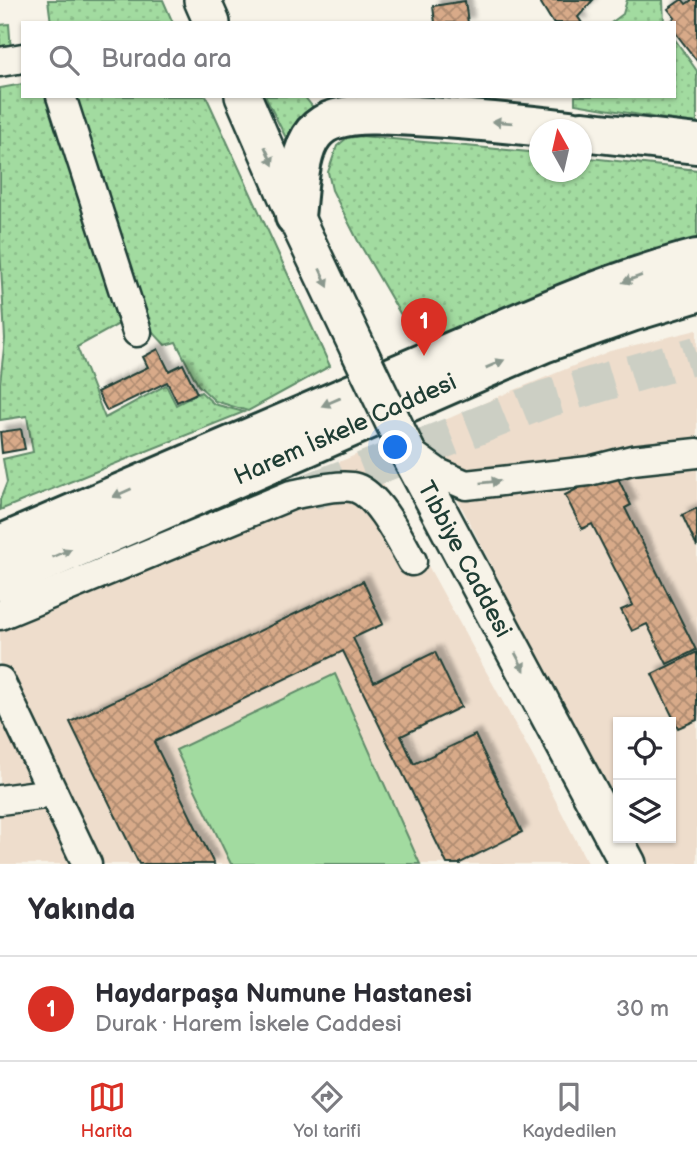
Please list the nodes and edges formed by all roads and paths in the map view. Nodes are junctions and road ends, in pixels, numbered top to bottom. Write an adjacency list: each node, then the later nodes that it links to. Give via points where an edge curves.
1 (202, 0): 2 (main road)
2 (211, 21)
3 (21, 58): 4 (street)
4 (0, 62)
5 (62, 98): 14 (street)
6 (244, 98): 10 (main road, Tıbbiye Caddesi, one-way to 10)
7 (529, 125): 10 (highway, one-way to 10, via 392,115 337,118 324,124 306,146)
8 (592, 132): 9 (highway)
9 (697, 144)
10 (295, 216): 16 (main road, Tıbbiye Caddesi, one-way to 16, bridge)
11 (697, 259): 18 (highway, Harem İskele Caddesi, one-way to 18, via 530,318)
12 (697, 292): 15 (highway, Harem İskele Caddesi)
13 (697, 311): 15 (highway, via 646,318)
14 (137, 332)
15 (543, 343): 20 (highway, Harem İskele Caddesi, one-way to 15)
16 (407, 451): 17 (street, one-way to 17, via 466,485); 26 (main road, Tıbbiye Caddesi, one-way to 26)
17 (697, 453)
18 (0, 545)
19 (412, 561): 21 (street, via 377,503 356,488 331,487 291,495)
20 (0, 581)
21 (0, 615)
22 (0, 681): 23 (street)
23 (53, 793): 24 (street); 25 (street)
24 (0, 800)
25 (88, 864)
26 (628, 864)

